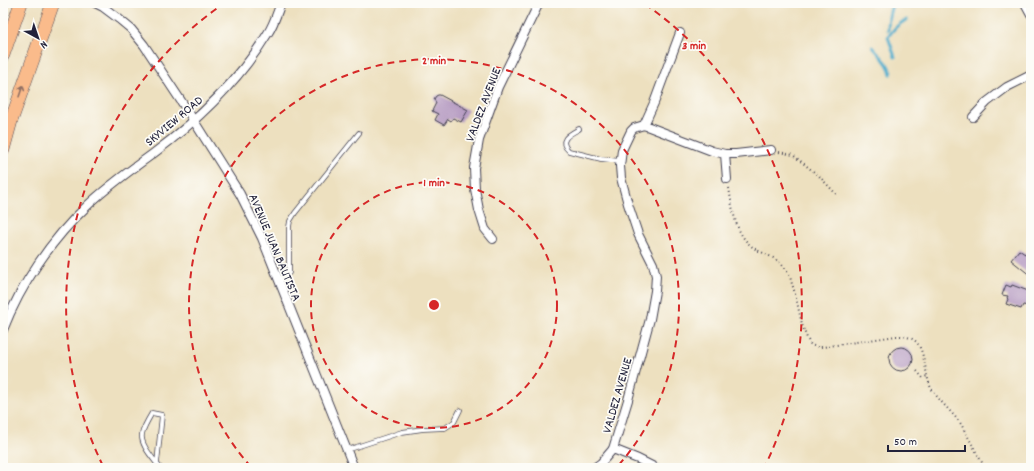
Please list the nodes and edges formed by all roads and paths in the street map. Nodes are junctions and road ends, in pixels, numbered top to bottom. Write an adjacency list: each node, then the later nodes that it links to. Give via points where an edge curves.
1 (21, 3): 9 (main road)
2 (53, 3): 16 (main road, one-way to 2)
3 (95, 3): 12 (street, AVENUE JUAN BAUTISTA, via 131,29)
4 (281, 3): 12 (street, SKYVIEW ROAD, via 269,32 251,57 218,98)
5 (540, 3): 22 (street, VALDEZ AVENUE, via 498,88 479,140 474,168 474,189 485,229)
6 (1025, 3): 7 (street)
7 (1031, 14)
8 (680, 33): 13 (street)
9 (3, 55)
10 (1031, 75): 11 (street, via 1007,87)
11 (973, 117)
12 (194, 121): 23 (street, AVENUE JUAN BAUTISTA, via 240,194 262,238); 24 (street, SKYVIEW ROAD, via 118,179 58,236 19,294)
13 (644, 125): 18 (street); 19 (street, via 630,131)
14 (579, 129): 19 (lane, via 566,136 565,148 601,159)
15 (359, 133): 23 (lane, via 290,221 289,273)
16 (3, 150)
17 (770, 150): 18 (street); 21 (path, via 793,155)
18 (725, 154): 20 (street)
19 (620, 161): 28 (street, VALDEZ AVENUE, via 628,204 656,276 650,319)
20 (727, 179): 26 (path, via 739,231 746,242 779,261 788,274 811,345 823,347 896,336 907,337 915,340 920,347)
21 (838, 196)
22 (493, 239)
23 (279, 281): 29 (street, AVENUE JUAN BAUTISTA)
24 (3, 330)
25 (916, 371): 26 (path, via 923,378)
26 (927, 376): 36 (path, via 934,392 961,424)
27 (460, 410): 29 (lane, via 454,422 445,428 402,432)
28 (612, 449): 34 (street); 35 (street)
29 (346, 450): 33 (street, AVENUE JUAN BAUTISTA)
30 (157, 463): 30 (lane, via 144,446 142,434 152,413 162,415); 32 (lane)
31 (1031, 465): 37 (path)
32 (160, 468)
33 (354, 468)
34 (594, 468)
35 (656, 468)
36 (985, 468)
37 (1028, 468)

